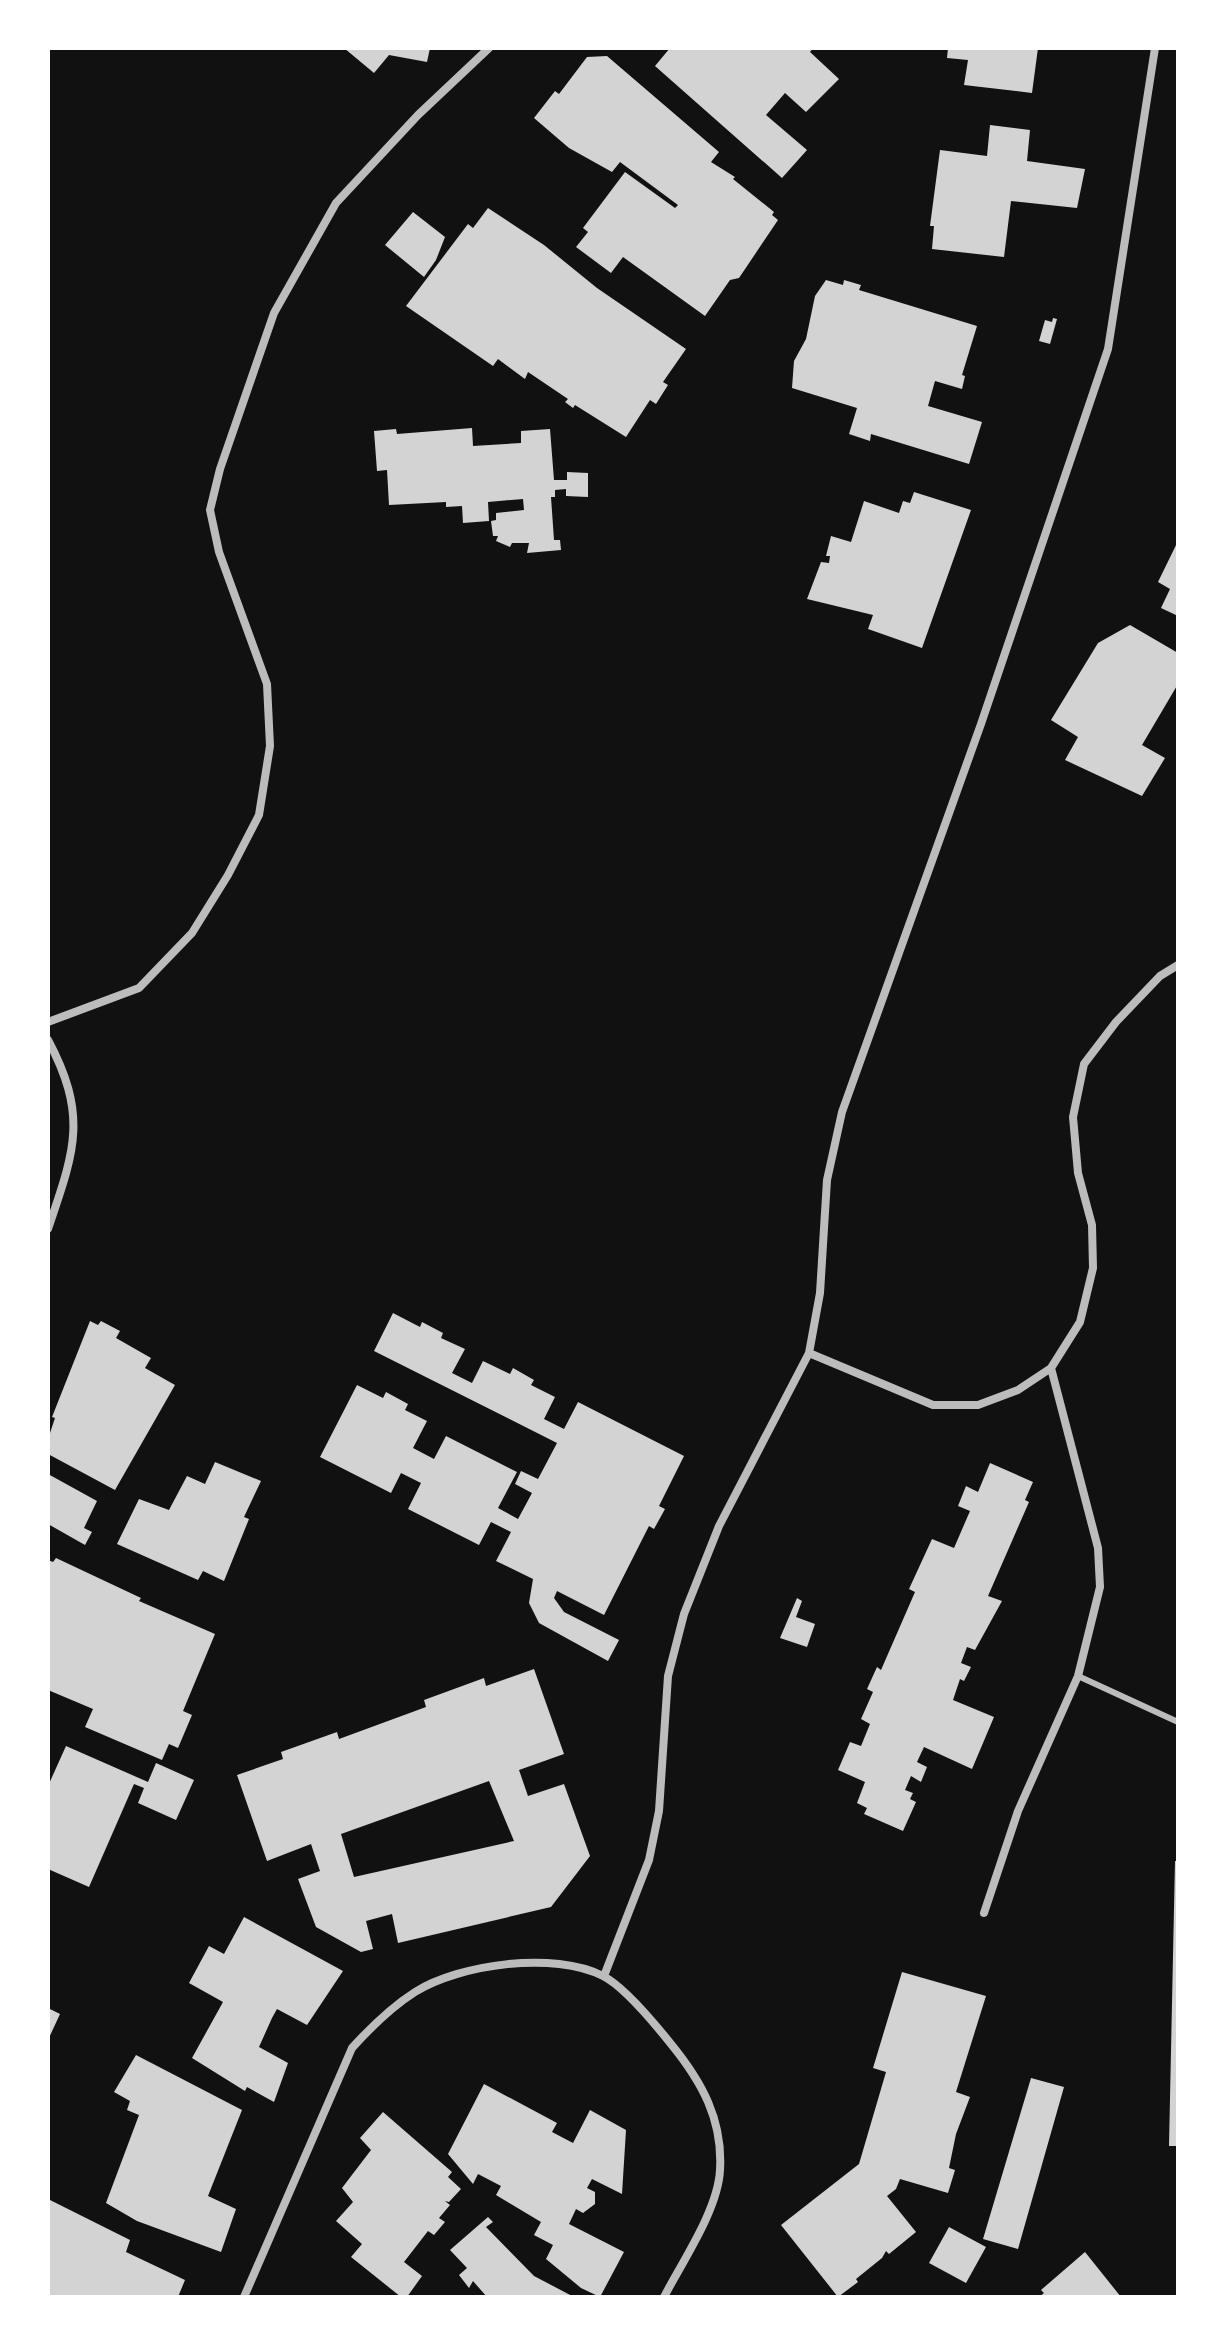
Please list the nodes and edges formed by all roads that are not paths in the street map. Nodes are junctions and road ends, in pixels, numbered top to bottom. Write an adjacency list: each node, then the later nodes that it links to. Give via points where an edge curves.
1 (489, 48): 4 (street, via 336,203 274,313 220,469 210,510 219,552 267,684 270,746 259,815 192,933 139,988)
2 (1155, 48): 7 (street, via 1108,349 842,1112 827,1180 820,1293)
3 (1178, 965): 8 (street, via 1160,976 1116,1022 1084,1064 1073,1117 1078,1173 1092,1225 1093,1268 1080,1322)
4 (48, 1022)
5 (48, 1040): 6 (street, via 70,1092 75,1121 73,1154)
6 (48, 1229)
7 (809, 1353): 8 (street, via 933,1405 978,1405 1018,1390); 12 (street, via 719,1526 684,1614 668,1676 659,1811 649,1860)
8 (1051, 1368): 9 (street, via 1098,1548 1100,1587)
9 (1078, 1676): 10 (lane); 11 (street, via 1018,1811)
10 (1178, 1722)
11 (984, 1913)
12 (604, 1976): 13 (street, via 537,1963 458,1972 378,2018 352,2048); 14 (street, via 688,2064 711,2104 719,2138 720,2173 712,2202)
13 (244, 2297)
14 (664, 2297)

